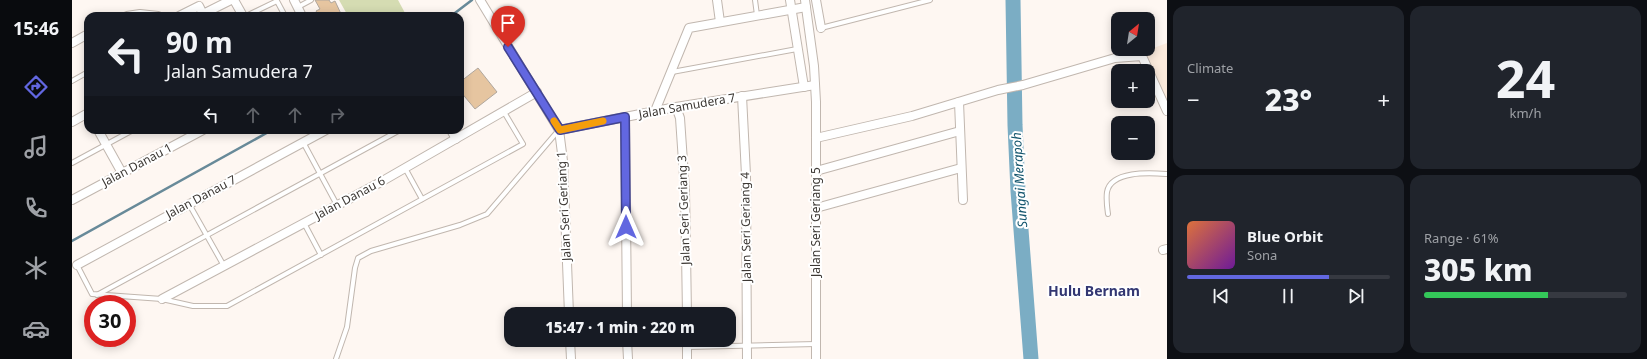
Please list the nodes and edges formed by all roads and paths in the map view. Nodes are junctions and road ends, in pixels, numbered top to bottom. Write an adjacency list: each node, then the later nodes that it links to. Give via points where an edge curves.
1 (230, 0): 15 (street)
2 (234, 0): 16 (street)
3 (311, 0): 10 (lane)
4 (480, 0): 30 (street, Jalan Seri Geriang 1)
5 (717, 0): 20 (street)
6 (755, 0): 19 (lane)
7 (790, 0): 12 (street)
8 (816, 0): 21 (street)
9 (930, 0): 21 (lane)
10 (295, 4)
11 (805, 4): 12 (street); 28 (street, Jalan Seri Geriang 5)
12 (792, 10): 19 (street); 24 (street)
13 (187, 12): 14 (street, via 199,6)
14 (202, 12)
15 (208, 12)
16 (241, 12)
17 (254, 12): 18 (lane, via 276,0)
18 (283, 12)
19 (757, 16): 20 (street)
20 (720, 22): 25 (street, via 689,28)
21 (821, 28)
22 (84, 36): 23 (street)
23 (72, 43)
24 (797, 49): 25 (lane); 29 (street)
25 (672, 72): 34 (street)
26 (84, 74): 27 (lane)
27 (72, 81)
28 (815, 86): 29 (street, Jalan Samudera 7); 48 (street, Jalan Seri Geriang 5)
29 (804, 87): 31 (street, Jalan Samudera 7)
30 (537, 92): 36 (street, Jalan Danau 6); 40 (street, Jalan Seri Geriang 1)
31 (742, 96): 33 (street, Jalan Samudera 7); 78 (street, Jalan Seri Geriang 4, via 746,175)
32 (959, 102): 35 (street, via 1115,58 1142,56); 41 (street); 48 (street)
33 (676, 107): 34 (street, Jalan Samudera 7); 76 (street, Jalan Seri Geriang 3, via 680,118 685,191)
34 (656, 111): 38 (street, Jalan Samudera 7)
35 (1167, 111)
36 (504, 112): 49 (street, Jalan Danau 6); 59 (lane, via 523,144)
37 (84, 115): 39 (street)
38 (625, 117): 40 (street, Jalan Samudera 7); 75 (street)
39 (72, 122)
40 (560, 130): 74 (street, Jalan Seri Geriang 1); 83 (lane, via 487,214 460,226 371,251 358,258 347,327)
41 (960, 131): 54 (street); 55 (street)
42 (100, 134): 51 (street)
43 (126, 134): 51 (lane)
44 (195, 134): 56 (street, Jalan Danau 1)
45 (318, 134): 50 (street, Jalan Danau 7)
46 (393, 134): 57 (lane)
47 (453, 134): 49 (street)
48 (816, 138): 55 (street, Jalan Seri Geriang 5)
49 (456, 139): 53 (street, Jalan Danau 6)
50 (303, 142): 57 (lane); 62 (street, Jalan Danau 7)
51 (106, 145): 52 (lane); 56 (street)
52 (72, 163)
53 (405, 168): 59 (lane); 63 (street, Jalan Danau 6)
54 (961, 168): 61 (street); 64 (street)
55 (816, 171): 64 (street, Jalan Seri Geriang 5)
56 (122, 173): 60 (street, Jalan Danau 1)
57 (320, 173): 63 (lane); 67 (lane)
58 (1167, 174): 65 (lane, via 1137,173 1118,179 1107,191)
59 (422, 199): 68 (lane)
60 (72, 200)
61 (963, 200)
62 (189, 204): 67 (lane); 69 (street, Jalan Danau 7)
63 (337, 205): 66 (street, Jalan Danau 6)
64 (816, 208): 79 (street, Jalan Seri Geriang 5)
65 (1108, 214)
66 (304, 223): 68 (lane); 70 (street, Jalan Danau 6)
67 (206, 234): 70 (lane); 71 (lane)
68 (321, 255): 73 (lane, via 227,306 193,306)
69 (77, 265): 71 (lane, via 92,294)
70 (224, 266): 73 (street, Jalan Danau 6)
71 (96, 295)
72 (136, 297): 73 (lane)
73 (162, 299)
74 (569, 307)
75 (627, 307)
76 (687, 307)
77 (736, 344): 78 (lane)
78 (747, 344): 79 (lane); 87 (street, Jalan Seri Geriang 4)
79 (816, 344): 88 (street, Jalan Seri Geriang 5)
80 (570, 347): 84 (street)
81 (627, 347): 85 (street)
82 (687, 347): 86 (street)
83 (336, 359)
84 (571, 359)
85 (628, 359)
86 (687, 359)
87 (747, 359)
88 (816, 359)

